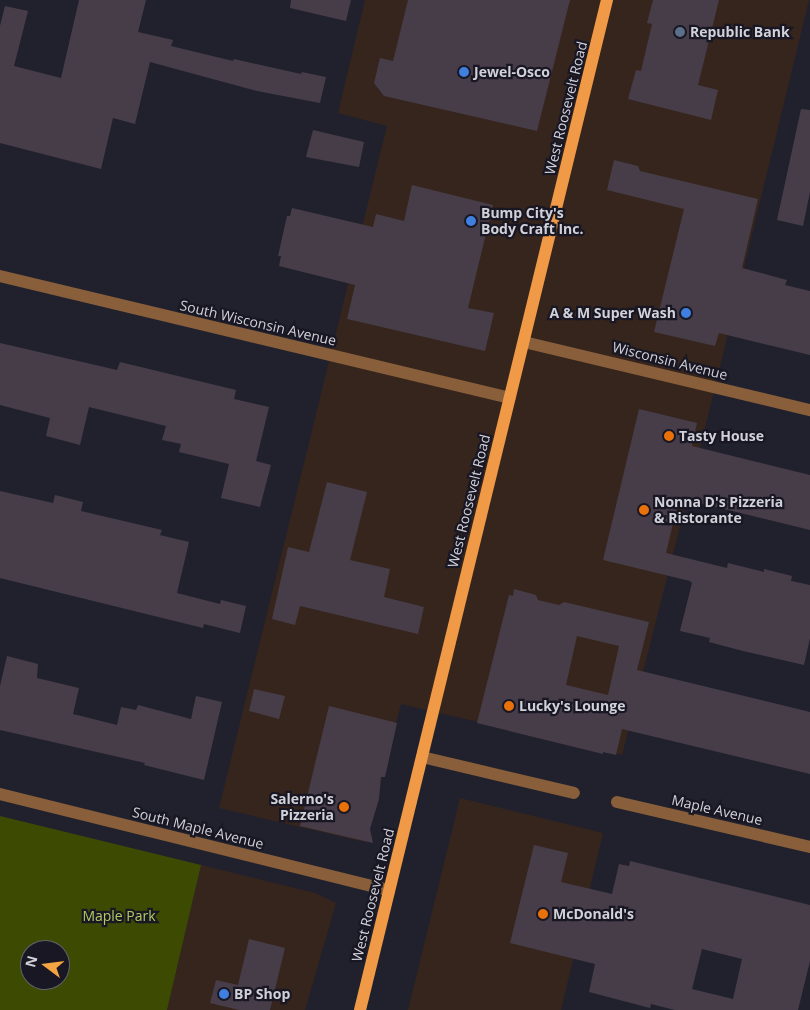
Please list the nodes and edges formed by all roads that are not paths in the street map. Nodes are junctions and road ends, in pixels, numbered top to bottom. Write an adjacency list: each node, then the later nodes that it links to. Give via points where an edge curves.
1 (608, 0): 3 (main road, West Roosevelt Road)
2 (0, 276): 4 (street, South Wisconsin Avenue)
3 (524, 342): 4 (main road, West Roosevelt Road); 5 (street, Wisconsin Avenue)
4 (510, 398): 6 (main road, West Roosevelt Road)
5 (810, 410)
6 (422, 757): 7 (street); 11 (main road, West Roosevelt Road)
7 (574, 793)
8 (0, 794): 11 (street, South Maple Avenue)
9 (617, 802): 10 (street, Maple Avenue)
10 (810, 847)
11 (389, 890): 12 (main road, West Roosevelt Road)
12 (360, 1010)

